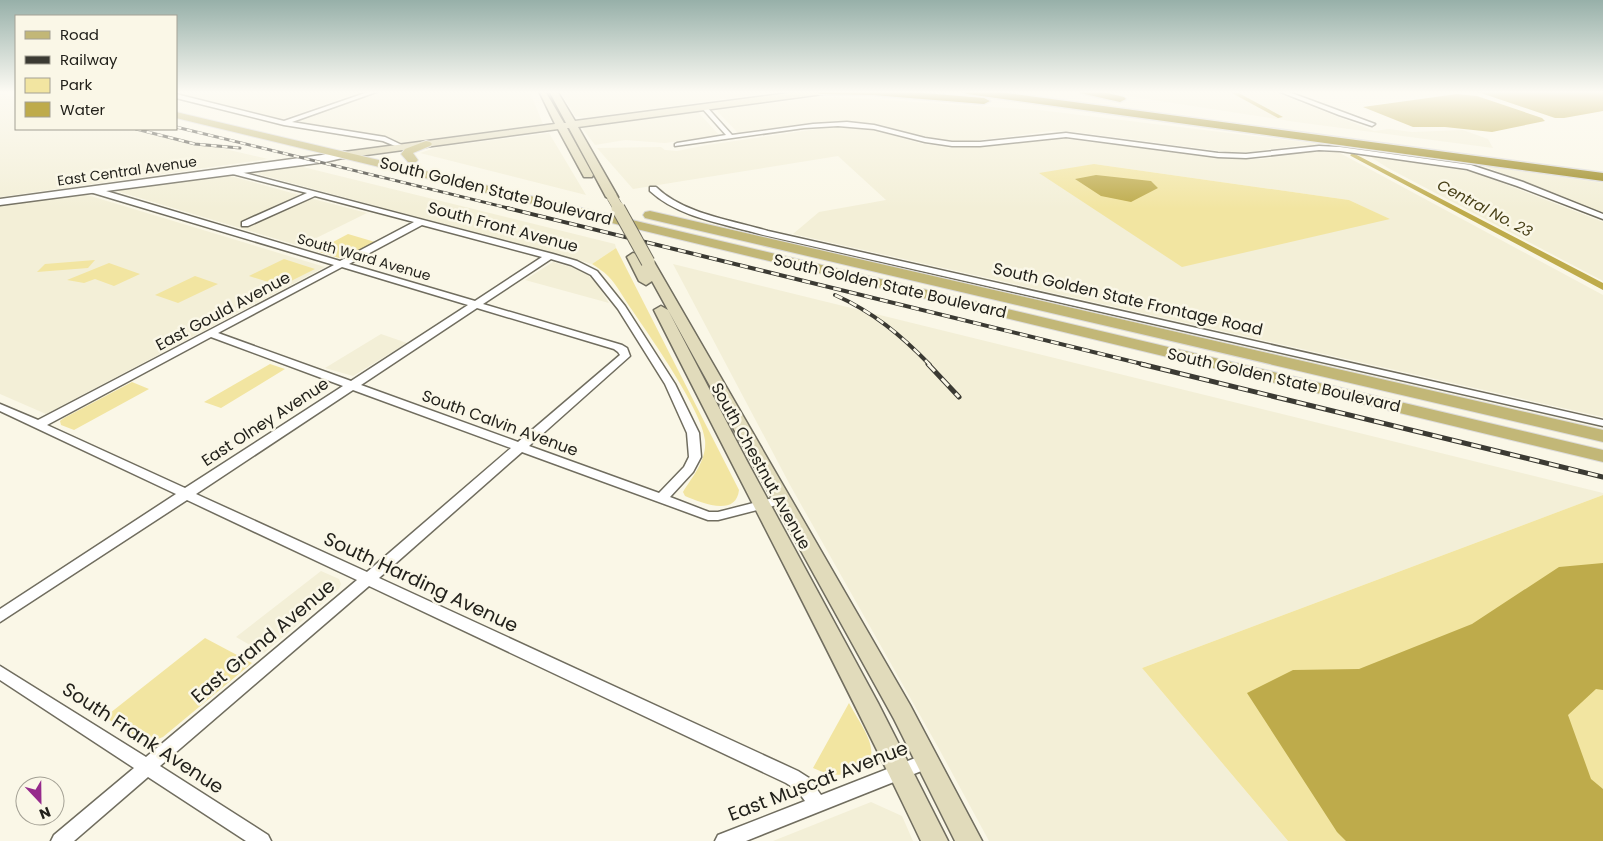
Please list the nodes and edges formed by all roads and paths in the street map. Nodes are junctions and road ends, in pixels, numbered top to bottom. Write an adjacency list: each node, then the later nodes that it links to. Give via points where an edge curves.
1 (228, 130): 16 (main road, South Golden State Boulevard)
2 (287, 130): 15 (main road, South Golden State Boulevard)
3 (331, 130): 17 (street, via 385,139)
4 (528, 130): 13 (main road)
5 (562, 130): 31 (main road, South Chestnut Avenue)
6 (575, 130): 31 (main road, South Chestnut Avenue, bridge, via 612,197)
7 (725, 130): 12 (street)
8 (778, 130): 12 (street)
9 (886, 130): 27 (street, via 925,141 952,144 1066,135 1246,156 1319,148 1340,149 1468,167)
10 (1257, 130): 22 (highway)
11 (1311, 130): 20 (highway)
12 (731, 137): 14 (street)
13 (426, 144): 17 (main road)
14 (677, 145)
15 (373, 151): 17 (main road, South Golden State Boulevard); 18 (main road, East Central Avenue)
16 (312, 153): 18 (main road, South Golden State Boulevard); 19 (street, East Central Avenue)
17 (407, 153): 40 (main road, South Golden State Boulevard)
18 (344, 155): 19 (street, East Central Avenue); 42 (main road, South Golden State Boulevard)
19 (258, 167): 21 (street, East Central Avenue)
20 (1603, 168)
21 (232, 171): 24 (street, East Central Avenue); 25 (street, South Front Avenue)
22 (1603, 177)
23 (653, 189): 38 (street, South Golden State Frontage Road, via 658,196 674,204 766,233)
24 (93, 190): 26 (street, East Central Avenue); 32 (street, South Ward Avenue)
25 (312, 194): 28 (street, South Front Avenue); 29 (street)
26 (0, 202)
27 (1603, 217)
28 (421, 222): 30 (street, South Front Avenue); 32 (street, East Gould Avenue)
29 (245, 224)
30 (550, 256): 33 (street, East Olney Avenue); 44 (street, South Front Avenue, via 586,268 601,280 643,341 686,415 693,433 695,457 689,469)
31 (641, 260): 45 (main road, South Chestnut Avenue, via 756,451)
32 (342, 264): 33 (street, South Ward Avenue); 34 (street, East Gould Avenue)
33 (476, 304): 35 (street, South Ward Avenue, via 618,347); 36 (street, East Olney Avenue)
34 (210, 334): 36 (street, South Calvin Avenue); 39 (street, East Gould Avenue)
35 (625, 353): 41 (street, East Grand Avenue, via 624,359)
36 (352, 386): 41 (street, South Calvin Avenue); 43 (street, East Olney Avenue)
37 (0, 408): 39 (street, South Harding Avenue)
38 (1603, 424)
39 (38, 425): 43 (street, South Harding Avenue)
40 (1603, 436)
41 (520, 448): 44 (street, South Calvin Avenue); 46 (street, East Grand Avenue)
42 (1603, 456)
43 (187, 494): 46 (street, South Harding Avenue); 47 (street, East Olney Avenue)
44 (662, 498): 45 (street, South Calvin Avenue, via 708,516)
45 (771, 502): 49 (main road, South Chestnut Avenue); 51 (main road, South Chestnut Avenue)
46 (368, 579): 50 (street, East Grand Avenue); 52 (street, South Harding Avenue, via 792,777 802,784)
47 (0, 616)
48 (0, 672): 50 (street, South Frank Avenue)
49 (928, 761): 51 (street, East Muscat Avenue); 57 (main road, South Chestnut Avenue)
50 (148, 767): 53 (street, East Grand Avenue); 54 (street, South Frank Avenue)
51 (901, 771): 52 (street, East Muscat Avenue); 56 (main road, South Chestnut Avenue)
52 (817, 804): 55 (street, East Muscat Avenue)
53 (60, 841)
54 (262, 841)
55 (724, 841)
56 (935, 841)
57 (969, 841)

